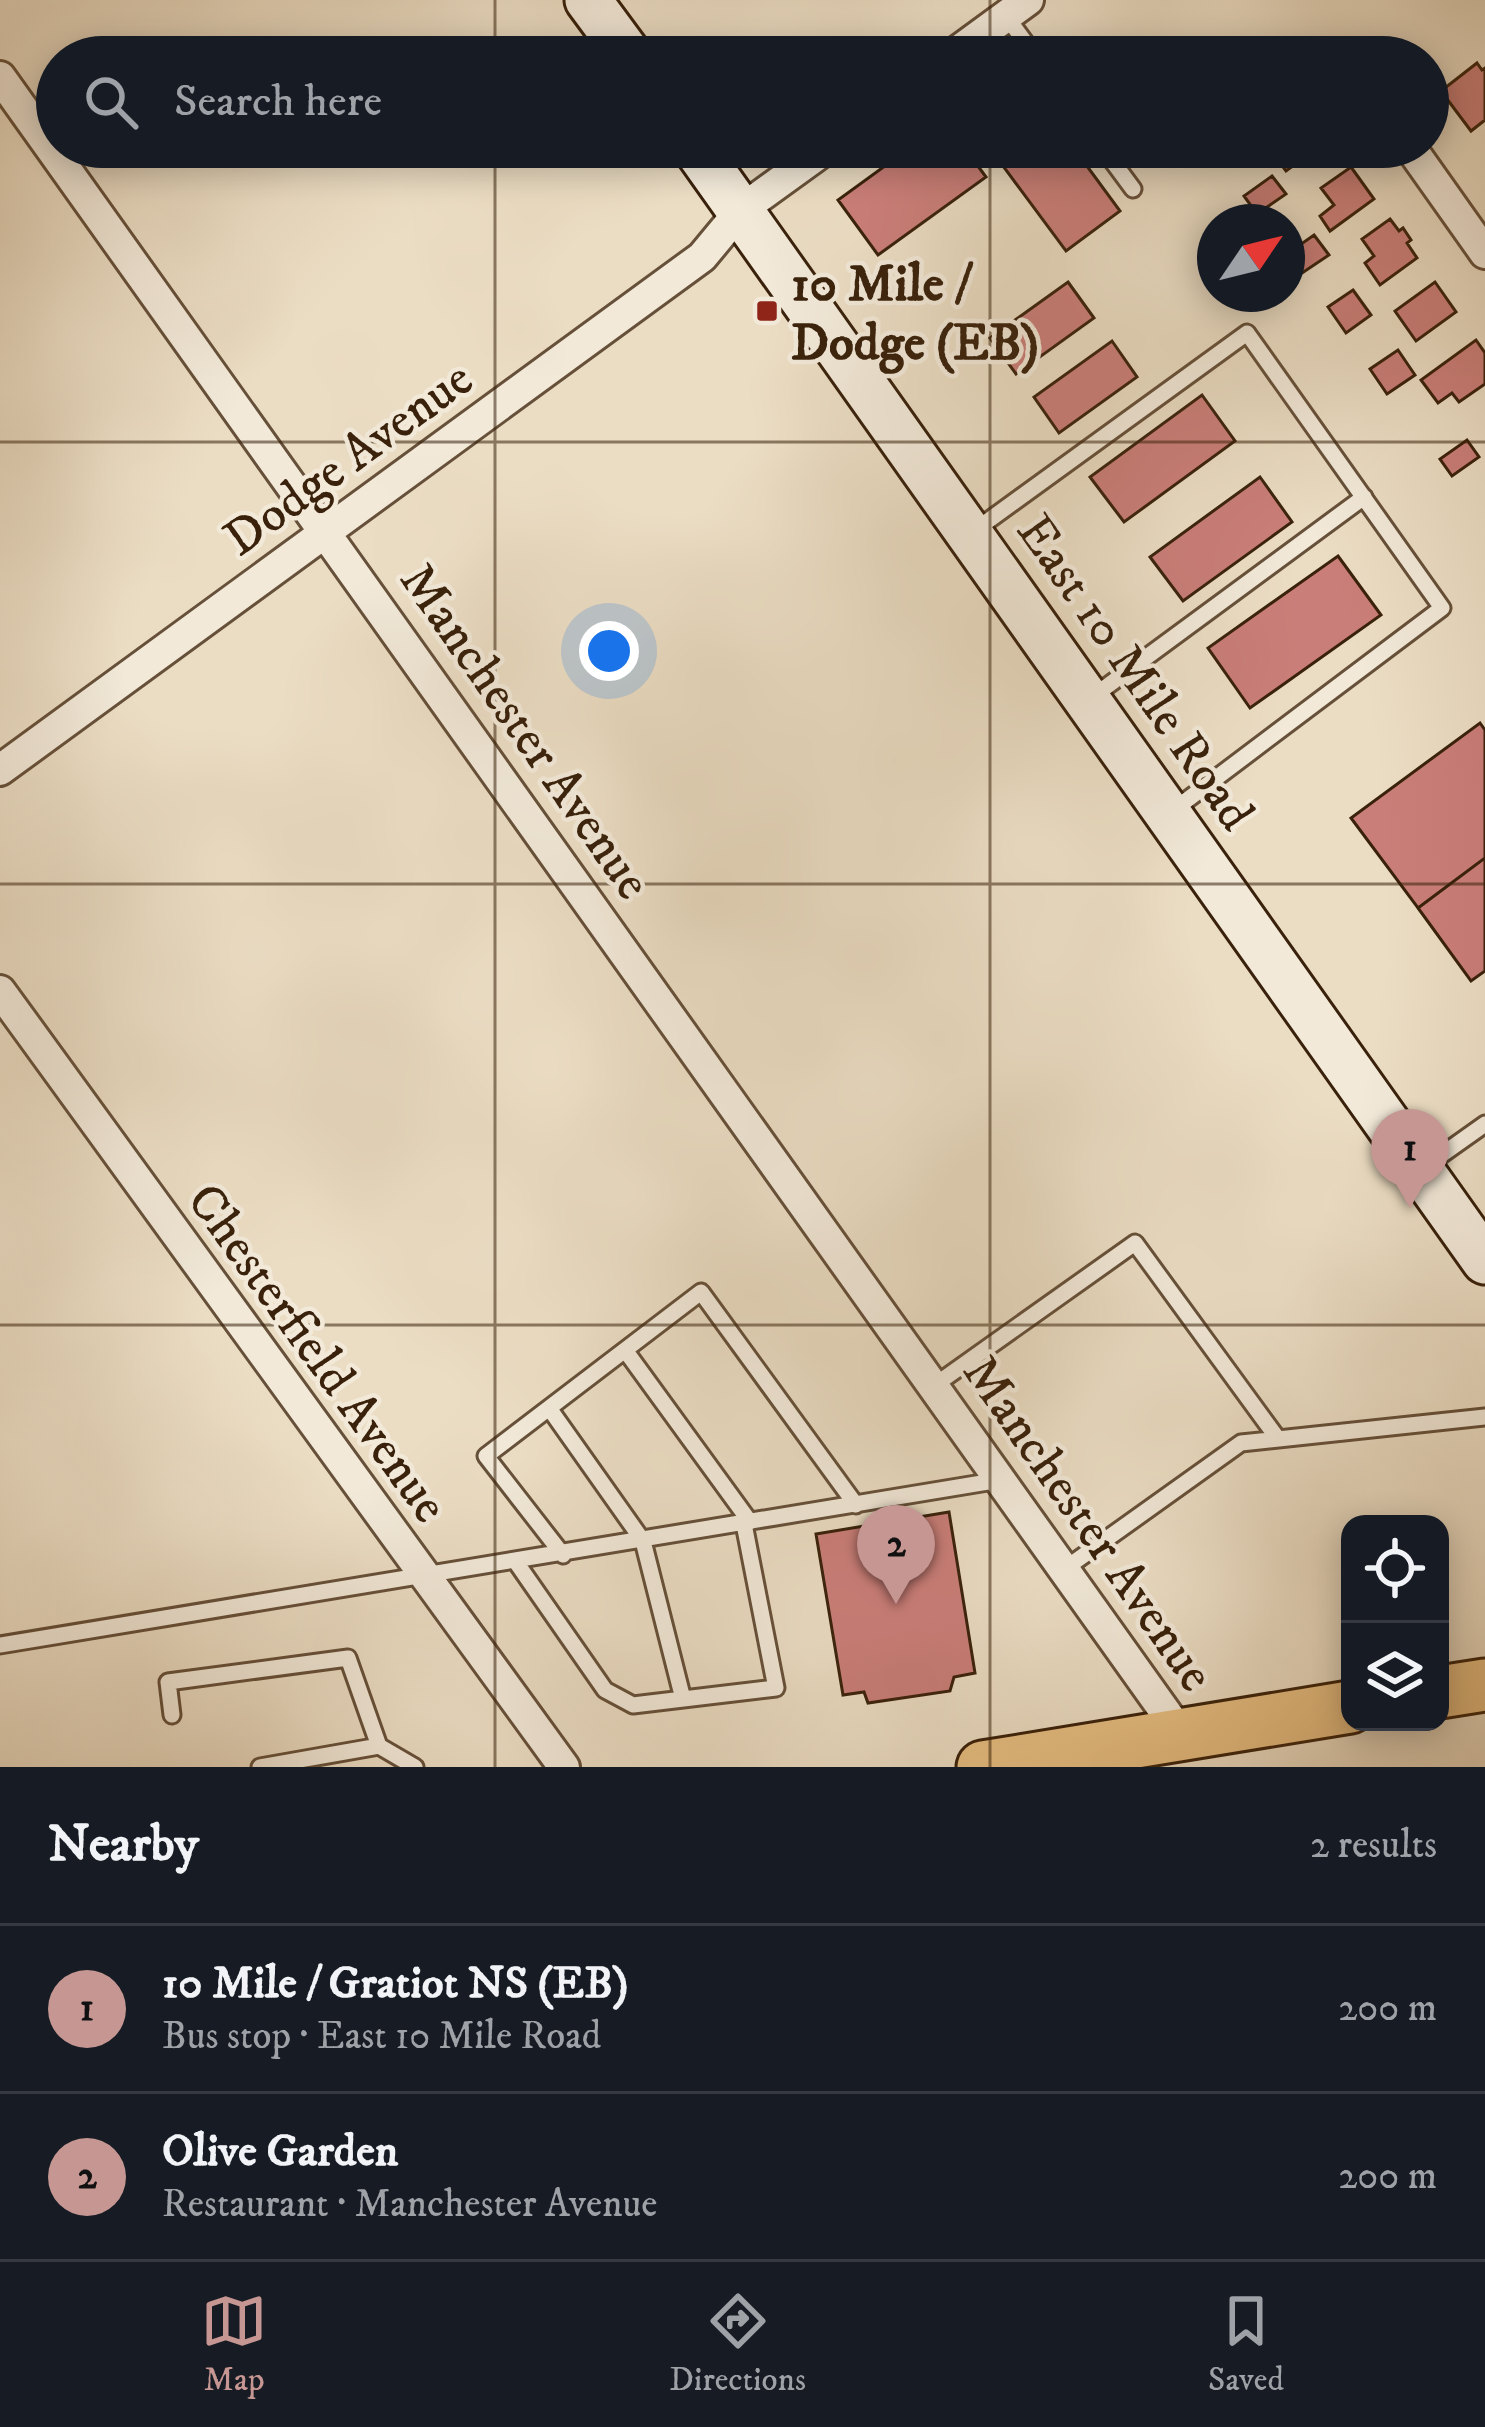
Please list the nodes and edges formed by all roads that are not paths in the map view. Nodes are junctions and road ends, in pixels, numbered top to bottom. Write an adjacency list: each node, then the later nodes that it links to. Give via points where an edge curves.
1 (588, 0): 3 (main road)
2 (1017, 8): 4 (street); 5 (lane)
3 (615, 36)
4 (979, 36)
5 (1028, 36)
6 (0, 77): 7 (street, Manchester Avenue)
7 (36, 127)
8 (65, 168): 17 (street, Manchester Avenue)
9 (710, 168): 14 (main road, East 10 Mile Road)
10 (798, 168): 14 (street, Dodge Avenue)
11 (1117, 168): 13 (lane)
12 (1425, 168): 15 (street)
13 (1133, 190)
14 (741, 210): 17 (street, Dodge Avenue, via 702,257); 18 (main road, East 10 Mile Road)
15 (1485, 253)
16 (1364, 496): 18 (lane, via 1247,333); 19 (lane); 21 (lane, via 1442,608)
17 (326, 532): 20 (street, Dodge Avenue); 27 (street, Manchester Avenue)
18 (970, 533): 19 (main road, East 10 Mile Road)
19 (1088, 700): 21 (main road, East 10 Mile Road)
20 (0, 770)
21 (1169, 814): 24 (main road, East 10 Mile Road)
22 (0, 991): 38 (street, Chesterfield Avenue)
23 (1485, 1124): 24 (lane)
24 (1420, 1170): 25 (main road, East 10 Mile Road)
25 (1485, 1261)
26 (625, 1350): 28 (lane); 32 (lane, via 701,1292); 33 (lane)
27 (935, 1384): 30 (lane, via 1135,1243); 31 (street, Manchester Avenue)
28 (549, 1408): 34 (lane); 35 (lane, via 486,1456)
29 (1485, 1417): 30 (lane)
30 (1277, 1439): 37 (lane, via 1241,1443)
31 (1003, 1480): 32 (lane); 37 (street, Manchester Avenue)
32 (856, 1504): 33 (lane)
33 (747, 1523): 34 (lane); 42 (lane, via 776,1688)
34 (643, 1541): 35 (lane); 42 (lane)
35 (563, 1555): 36 (lane)
36 (516, 1562): 38 (lane); 42 (lane, via 605,1690 632,1705)
37 (1066, 1568): 45 (street, Manchester Avenue)
38 (423, 1578): 39 (lane); 49 (street, Chesterfield Avenue)
39 (0, 1645)
40 (1485, 1685): 41 (main road)
41 (1449, 1691)
42 (683, 1699)
43 (1341, 1708): 45 (main road)
44 (172, 1715): 46 (lane, via 168,1682 348,1658)
45 (1181, 1734): 50 (main road)
46 (379, 1746): 47 (lane); 48 (lane)
47 (260, 1767)
48 (415, 1767)
49 (564, 1767)
50 (983, 1767)

